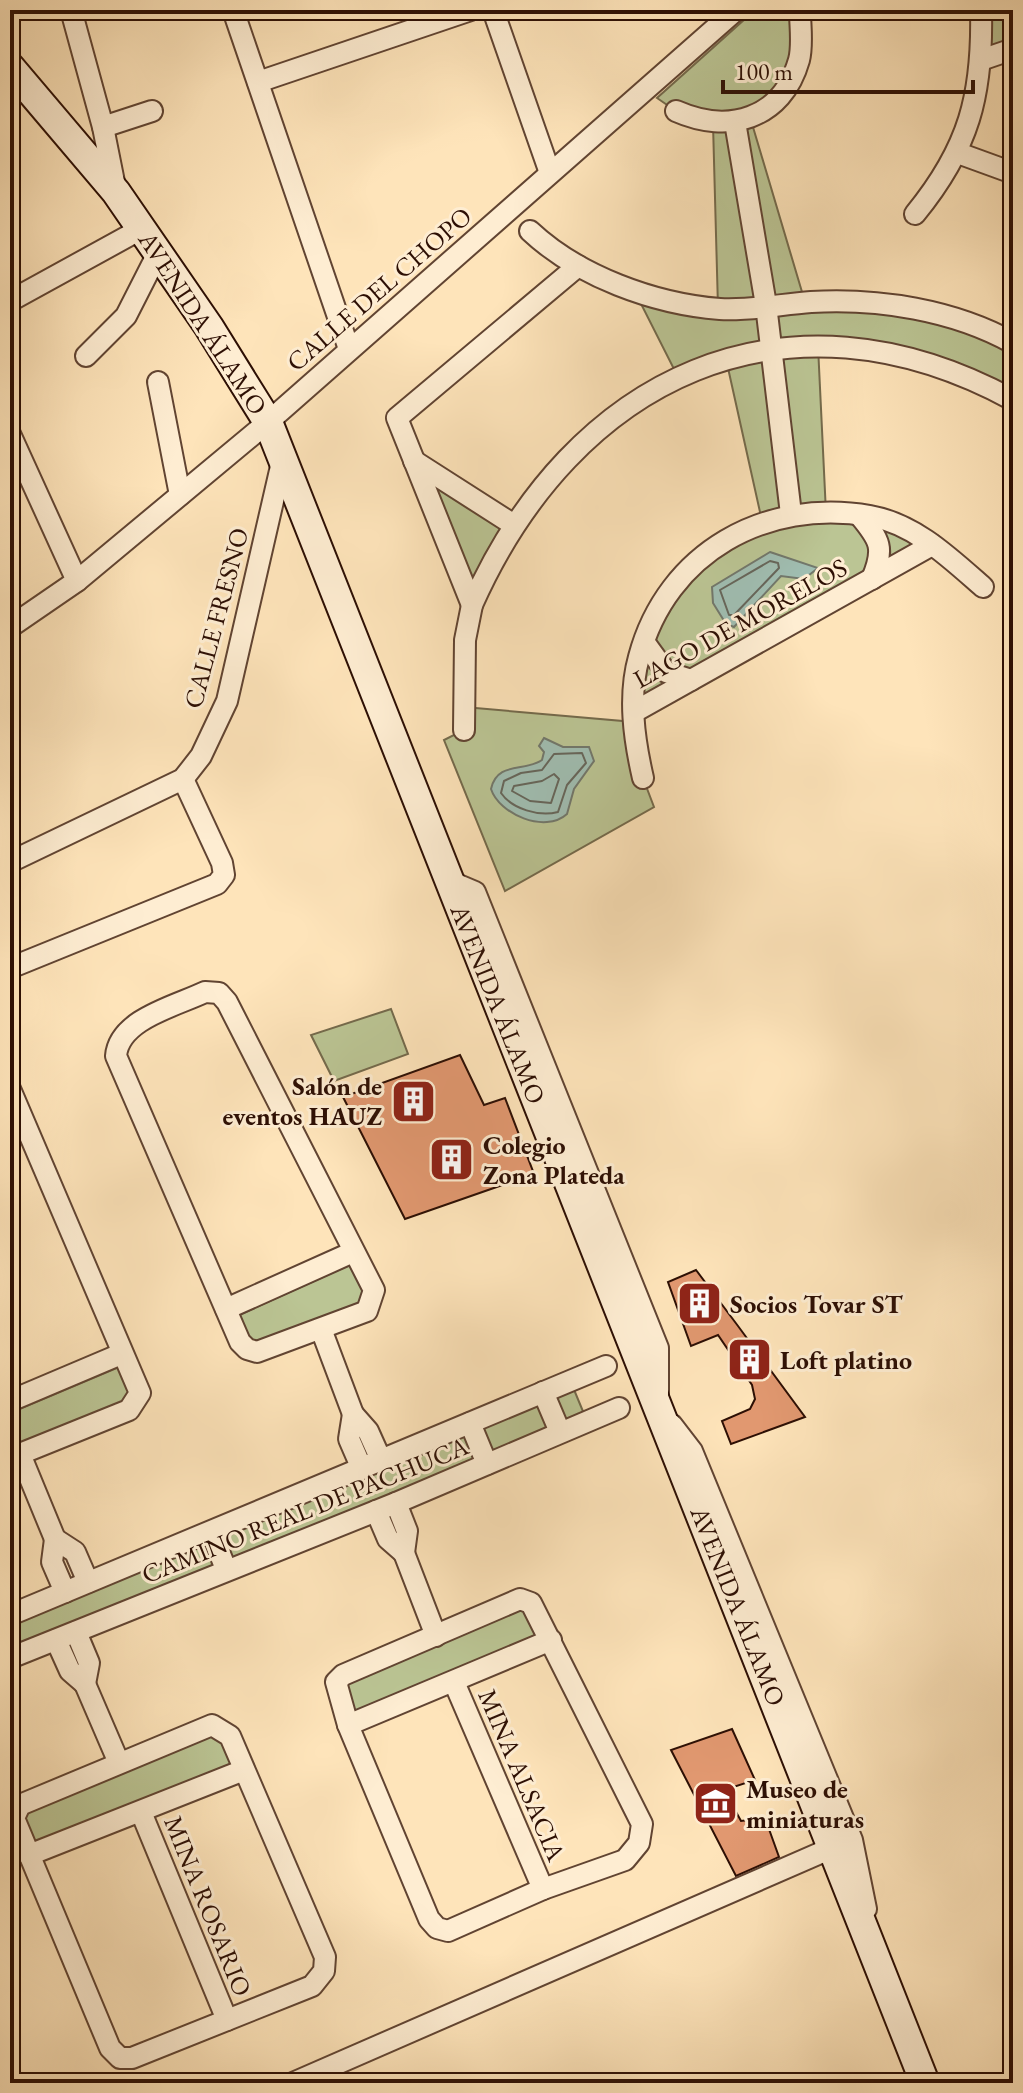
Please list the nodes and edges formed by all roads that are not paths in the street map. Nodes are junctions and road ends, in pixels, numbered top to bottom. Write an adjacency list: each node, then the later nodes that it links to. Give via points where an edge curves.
1 (71, 10): 15 (street)
2 (233, 10): 11 (street)
3 (471, 10): 11 (street)
4 (493, 10): 17 (street)
5 (736, 10): 17 (street, CALLE DEL CHOPO)
6 (981, 10): 9 (street)
7 (800, 11): 14 (street, via 800,56 793,77 759,114)
8 (1013, 49): 9 (street)
9 (981, 60): 16 (street, via 974,111)
10 (10, 67): 19 (street, AVENIDA ÁLAMO)
11 (258, 82): 29 (street)
12 (152, 111): 15 (street)
13 (676, 111): 14 (street, via 698,121)
14 (735, 122): 26 (street)
15 (103, 127): 19 (street)
16 (958, 153): 18 (street); 20 (street)
17 (550, 173): 29 (street, CALLE DEL CHOPO)
18 (1013, 173)
19 (116, 192): 21 (street, AVENIDA ÁLAMO)
20 (915, 214)
21 (141, 229): 23 (street, AVENIDA ÁLAMO); 25 (street)
22 (530, 231): 24 (street)
23 (157, 255): 30 (street, via 126,316); 33 (street, AVENIDA ÁLAMO)
24 (578, 266): 26 (street, via 672,302 722,309); 35 (street, via 397,418)
25 (10, 301)
26 (766, 305): 27 (street, via 822,301 905,308 973,325); 28 (street)
27 (1013, 343)
28 (771, 348): 32 (street, via 834,345 874,351 926,363); 38 (street); 40 (street, via 703,366 596,431 552,473)
29 (349, 349): 33 (street, CALLE DEL CHOPO)
30 (86, 356)
31 (158, 382): 37 (street)
32 (1013, 400)
33 (268, 422): 36 (street, AVENIDA ÁLAMO); 37 (street, CALLE DEL CHOPO)
34 (10, 434): 43 (street)
35 (414, 461): 40 (street); 45 (street)
36 (282, 462): 52 (street, CALLE FRESNO, via 227,701 201,756); 63 (street, AVENIDA ÁLAMO)
37 (180, 495): 43 (street, CALLE DEL CHOPO)
38 (791, 514): 39 (street, LAGO DE MORELOS); 47 (street, LAGO DE MORELOS, via 734,534 696,566 673,587)
39 (860, 516): 41 (street, LAGO DE MORELOS, via 903,528); 42 (street, LAGO DE MORELOS, via 879,545 881,559)
40 (514, 525): 45 (street)
41 (932, 545): 42 (street, LAGO DE MORELOS); 44 (street, LAGO DE MORELOS)
42 (872, 579): 48 (street, LAGO DE MORELOS)
43 (77, 581): 46 (street, CALLE DEL CHOPO)
44 (983, 587)
45 (472, 605): 50 (street, via 465,640)
46 (10, 627)
47 (645, 643): 48 (street, via 666,672); 49 (street, LAGO DE MORELOS)
48 (691, 680): 49 (street, LAGO DE MORELOS)
49 (634, 712): 51 (street, LAGO DE MORELOS)
50 (464, 730)
51 (643, 778)
52 (183, 779): 53 (street, CALLE FRESNO); 54 (street, via 224,875 217,884)
53 (10, 862)
54 (10, 968)
55 (10, 1089): 59 (street)
56 (353, 1252): 57 (street); 57 (street, via 227,1002 219,993 205,992 128,1029 118,1040 116,1056); 58 (street, via 374,1290 373,1302 367,1311)
57 (226, 1309): 58 (street, via 240,1342 257,1352)
58 (321, 1329): 65 (street)
59 (121, 1354): 62 (street); 68 (street, via 140,1393 129,1410)
60 (606, 1366): 61 (street, CAMINO REAL DE PACHUCA)
61 (543, 1392): 66 (street, CAMINO REAL DE PACHUCA); 67 (street)
62 (12, 1394)
63 (659, 1407): 92 (street, AVENIDA ÁLAMO); 95 (street, via 692,1451 852,1840)
64 (619, 1408): 67 (street, CAMINO REAL DE PACHUCA)
65 (353, 1414): 69 (street); 71 (street, via 349,1439)
66 (470, 1423): 69 (street, CAMINO REAL DE PACHUCA); 70 (street)
67 (560, 1432): 70 (street, CAMINO REAL DE PACHUCA)
68 (15, 1456): 75 (street)
69 (381, 1460): 71 (street, CAMINO REAL DE PACHUCA)
70 (487, 1464): 72 (street, CAMINO REAL DE PACHUCA)
71 (362, 1469): 74 (street, CAMINO REAL DE PACHUCA)
72 (396, 1503): 73 (street, CAMINO REAL DE PACHUCA); 76 (street, via 407,1531)
73 (376, 1511): 76 (street, via 388,1539); 77 (street, CAMINO REAL DE PACHUCA)
74 (211, 1532): 77 (street); 78 (street, CAMINO REAL DE PACHUCA)
75 (55, 1539): 78 (street, via 75,1552); 79 (street, via 52,1562)
76 (404, 1553): 82 (street)
77 (226, 1569): 81 (street, CAMINO REAL DE PACHUCA)
78 (88, 1582): 79 (street, CAMINO REAL DE PACHUCA)
79 (65, 1592): 80 (street, CAMINO REAL DE PACHUCA)
80 (10, 1615)
81 (76, 1632): 83 (street, CAMINO REAL DE PACHUCA); 87 (street, via 89,1663)
82 (436, 1636): 84 (street, MINA ALSACIA, via 520,1599 531,1603); 88 (street, MINA ALSACIA, via 343,1675 336,1688)
83 (56, 1640): 85 (street, CAMINO REAL DE PACHUCA); 87 (street, via 70,1671)
84 (551, 1640): 86 (street, MINA ALSACIA); 94 (street, MINA ALSACIA, via 642,1824 639,1843 625,1860)
85 (10, 1658)
86 (454, 1682): 88 (street, MINA ALSACIA); 94 (street, MINA ALSACIA)
87 (85, 1684): 89 (street)
88 (348, 1725): 94 (street, MINA ALSACIA, via 437,1928 448,1931)
89 (119, 1763): 90 (street, MINA ROSARIO, via 212,1725 230,1736); 93 (street, MINA ROSARIO, via 20,1805 14,1818)
90 (244, 1770): 91 (street, MINA ROSARIO); 96 (street, MINA ROSARIO, via 325,1957 324,1971 312,1986)
91 (141, 1812): 93 (street, MINA ROSARIO); 96 (street, MINA ROSARIO)
92 (834, 1847): 95 (street, AVENIDA ÁLAMO); 97 (street)
93 (29, 1855): 96 (street, MINA ROSARIO, via 110,2048 120,2058 132,2058)
94 (543, 1889)
95 (876, 1956): 98 (street, AVENIDA ÁLAMO)
96 (227, 2020)
97 (293, 2083)
98 (925, 2083)

